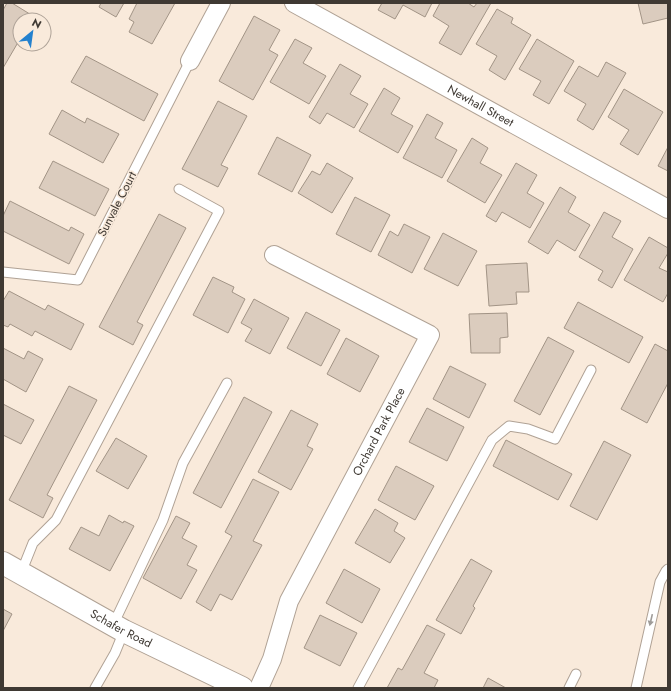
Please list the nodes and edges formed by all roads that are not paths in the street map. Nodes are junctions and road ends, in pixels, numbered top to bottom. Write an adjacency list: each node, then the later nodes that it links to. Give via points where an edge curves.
1 (220, 3): 3 (street)
2 (294, 3): 5 (street, Newhall Street)
3 (190, 61): 7 (lane, Sunvale Court, via 78,280)
4 (179, 189): 10 (lane, via 219,211 56,520)
5 (668, 208)
6 (274, 255): 16 (street, Orchard Park Place, via 430,335 289,601 272,659)
7 (3, 272)
8 (590, 370): 17 (lane, via 554,439 528,429 509,426 492,440)
9 (227, 384): 12 (lane, via 183,463 163,520)
10 (12, 568): 12 (street, Schafer Road)
11 (668, 569): 19 (lane, one-way to 19, via 660,582)
12 (118, 628): 14 (lane, via 115,653); 15 (street, Schafer Road)
13 (576, 674): 18 (lane)
14 (95, 688)
15 (242, 688)
16 (259, 688)
17 (358, 688)
18 (569, 688)
19 (636, 688)

